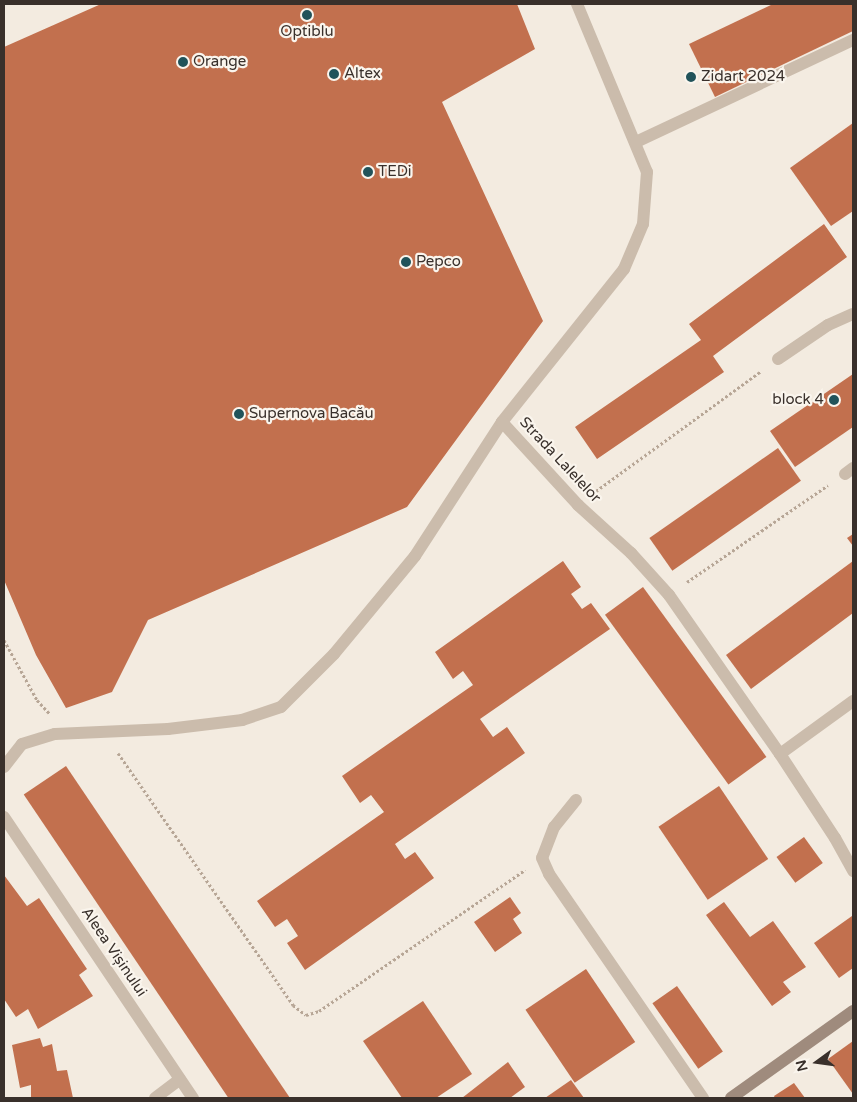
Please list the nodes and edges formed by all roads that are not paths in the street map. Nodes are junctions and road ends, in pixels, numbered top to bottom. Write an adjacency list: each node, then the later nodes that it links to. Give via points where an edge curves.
1 (577, 4): 3 (street, Strada Lalelelor)
2 (853, 40): 3 (street)
3 (636, 142): 6 (street, Strada Lalelelor, via 647,172 643,224 624,269)
4 (853, 314): 5 (street, via 828,325)
5 (778, 359)
6 (502, 422): 8 (street, Strada Lalelelor, via 578,505 631,552 669,595); 9 (street, via 415,556 334,654 282,707 242,720 168,729 55,734 22,744)
7 (853, 701): 8 (street)
8 (780, 754): 12 (street, Strada Lalelelor)
9 (4, 766)
10 (576, 800): 17 (street, via 554,827 542,858 548,874)
11 (4, 816): 14 (street, Aleea Vișinului)
12 (853, 871)
13 (853, 1011): 18 (street)
14 (180, 1079): 15 (street); 16 (street, Aleea Vișinului)
15 (155, 1098)
16 (193, 1098)
17 (703, 1098)
18 (731, 1098)

